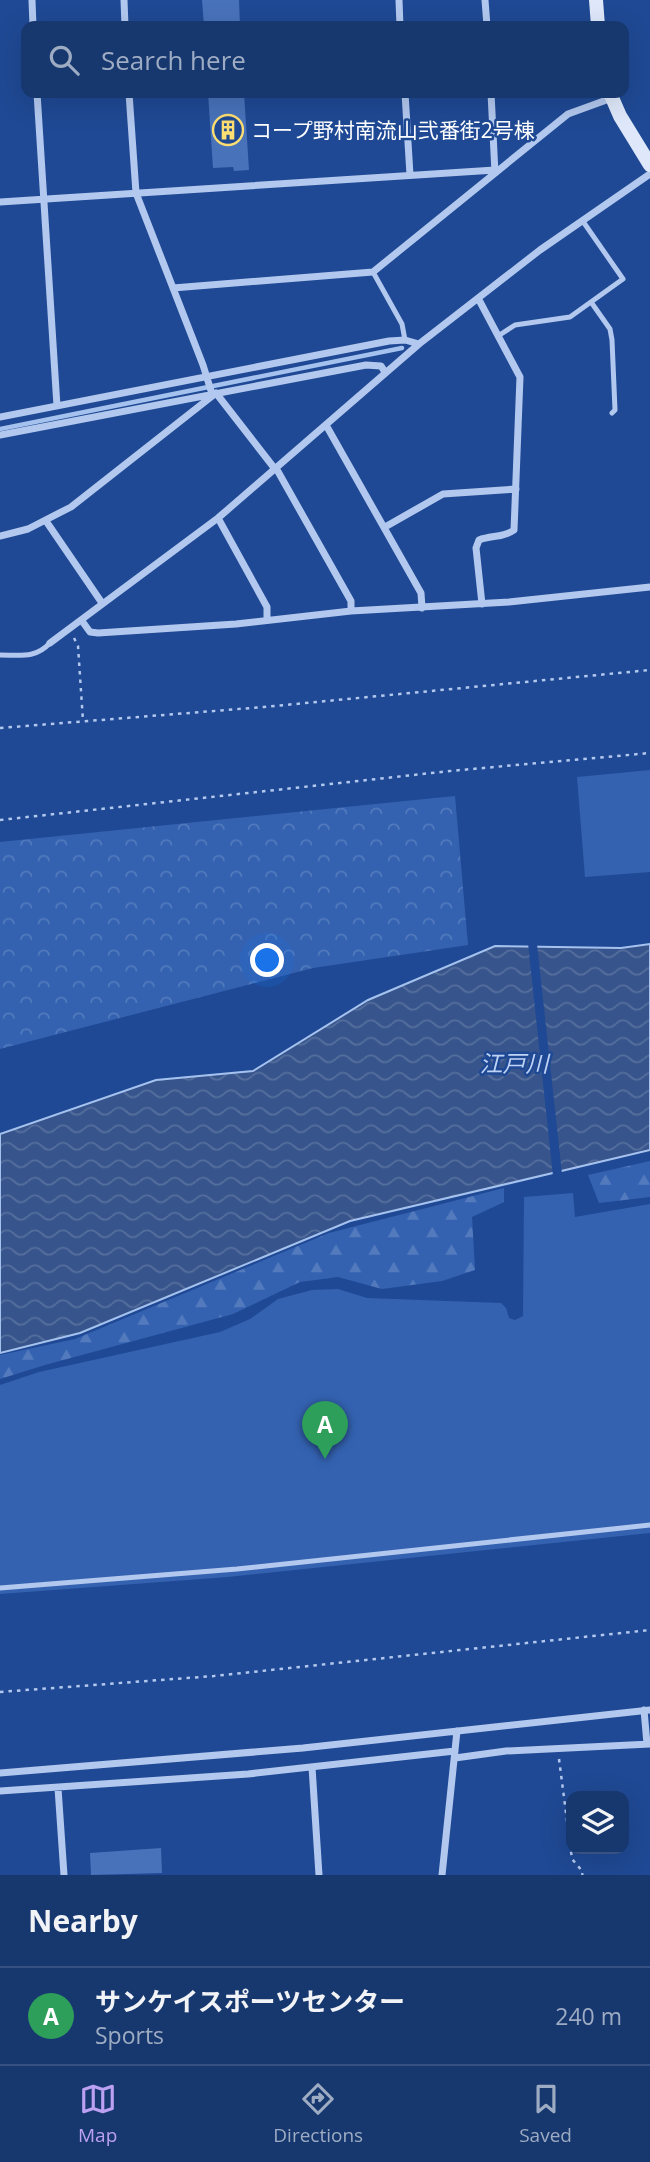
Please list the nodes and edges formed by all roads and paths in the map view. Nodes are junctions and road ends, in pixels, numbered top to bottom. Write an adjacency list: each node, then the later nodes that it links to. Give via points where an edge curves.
1 (32, 0): 6 (street)
2 (124, 0): 7 (street)
3 (399, 0): 8 (street)
4 (485, 0): 9 (street)
5 (596, 0): 10 (street)
6 (33, 21)
7 (125, 21)
8 (400, 21)
9 (487, 21)
10 (598, 21)
11 (37, 98): 22 (street)
12 (129, 98): 21 (street)
13 (405, 98): 20 (street)
14 (491, 98): 18 (street)
15 (604, 98): 18 (street, via 568,114)
16 (612, 98): 17 (street)
17 (650, 165)
18 (495, 172): 20 (street); 25 (street)
19 (650, 174): 24 (street)
20 (410, 175): 21 (street)
21 (136, 193): 22 (street); 26 (street)
22 (44, 200): 23 (street); 35 (street)
23 (0, 202)
24 (582, 220): 27 (street); 28 (lane, via 623,279)
25 (373, 272): 26 (street); 30 (lane, via 402,324)
26 (173, 288): 33 (street)
27 (478, 298): 29 (street); 31 (street)
28 (591, 302): 29 (lane, via 570,317 515,326); 36 (lane, via 610,329)
29 (498, 336): 41 (street, via 520,377)
30 (405, 340): 31 (street); 33 (street)
31 (419, 344): 32 (street)
32 (385, 372): 34 (street, via 381,366 366,365); 38 (street)
33 (207, 377): 34 (street); 35 (street)
34 (214, 393): 39 (street); 40 (street); 43 (street, via 103,483)
35 (57, 406): 37 (street)
36 (612, 413)
37 (0, 417)
38 (326, 425): 40 (street); 44 (street)
39 (0, 435)
40 (275, 468): 42 (street); 50 (street, via 351,601)
41 (516, 489): 44 (street, via 443,494); 48 (street, via 514,530 506,536 479,540 476,548)
42 (218, 518): 47 (street); 51 (street, via 267,607)
43 (46, 521): 45 (street); 47 (street)
44 (385, 527): 49 (street, via 421,593)
45 (0, 536)
46 (650, 587): 48 (street)
47 (102, 603): 52 (street)
48 (482, 604): 49 (street)
49 (422, 608): 50 (street)
50 (351, 611): 51 (street)
51 (267, 620): 52 (street, via 98,633 90,632)
52 (82, 621): 53 (street)
53 (70, 629): 54 (street); 57 (path, via 78,646)
54 (50, 643): 55 (lane, via 34,654)
55 (0, 655)
56 (650, 670): 57 (path)
57 (83, 721): 58 (path)
58 (0, 728)
59 (650, 753): 60 (path)
60 (0, 820)
61 (650, 1525): 62 (lane, via 237,1569)
62 (0, 1588)
63 (650, 1630): 64 (path, via 214,1676)
64 (0, 1692)
65 (647, 1710): 66 (street); 67 (street)
66 (457, 1731): 69 (street); 71 (street)
67 (649, 1744): 68 (street)
68 (558, 1749): 69 (street); 77 (path, via 572,1859)
69 (455, 1754): 70 (street); 76 (street)
70 (312, 1767): 72 (street); 75 (street)
71 (0, 1773)
72 (58, 1787): 73 (street); 74 (street)
73 (0, 1791)
74 (64, 1875)
75 (319, 1875)
76 (442, 1875)
77 (582, 1875)

